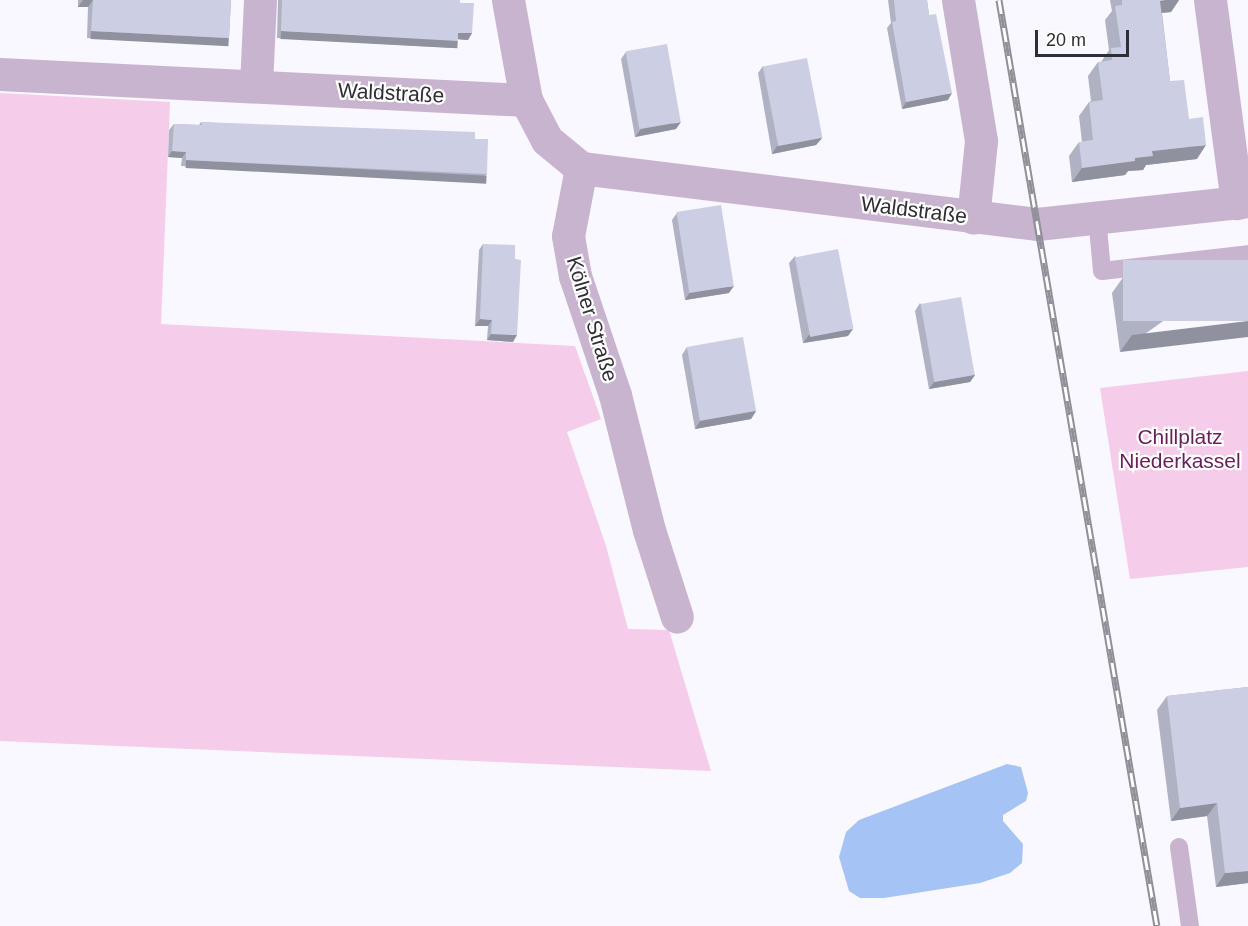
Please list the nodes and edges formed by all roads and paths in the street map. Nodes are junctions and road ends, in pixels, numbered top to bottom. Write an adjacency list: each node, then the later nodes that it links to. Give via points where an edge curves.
1 (260, 0): 6 (street)
2 (508, 0): 7 (street)
3 (958, 0): 11 (street, via 981,141)
4 (1210, 0): 9 (street)
5 (0, 74): 6 (street, Waldstraße)
6 (256, 85): 7 (street, Waldstraße)
7 (526, 100): 8 (street, via 547,140)
8 (580, 168): 11 (street, Waldstraße); 13 (street, Kölner Straße, via 568,236 575,276 615,394 649,530)
9 (1242, 202): 10 (street, Waldstraße)
10 (1097, 217): 11 (street, Waldstraße, via 1037,224); 12 (lane, via 1102,271)
11 (974, 218)
12 (1248, 255)
13 (677, 617)
14 (1179, 847): 15 (lane)
15 (1190, 926)

